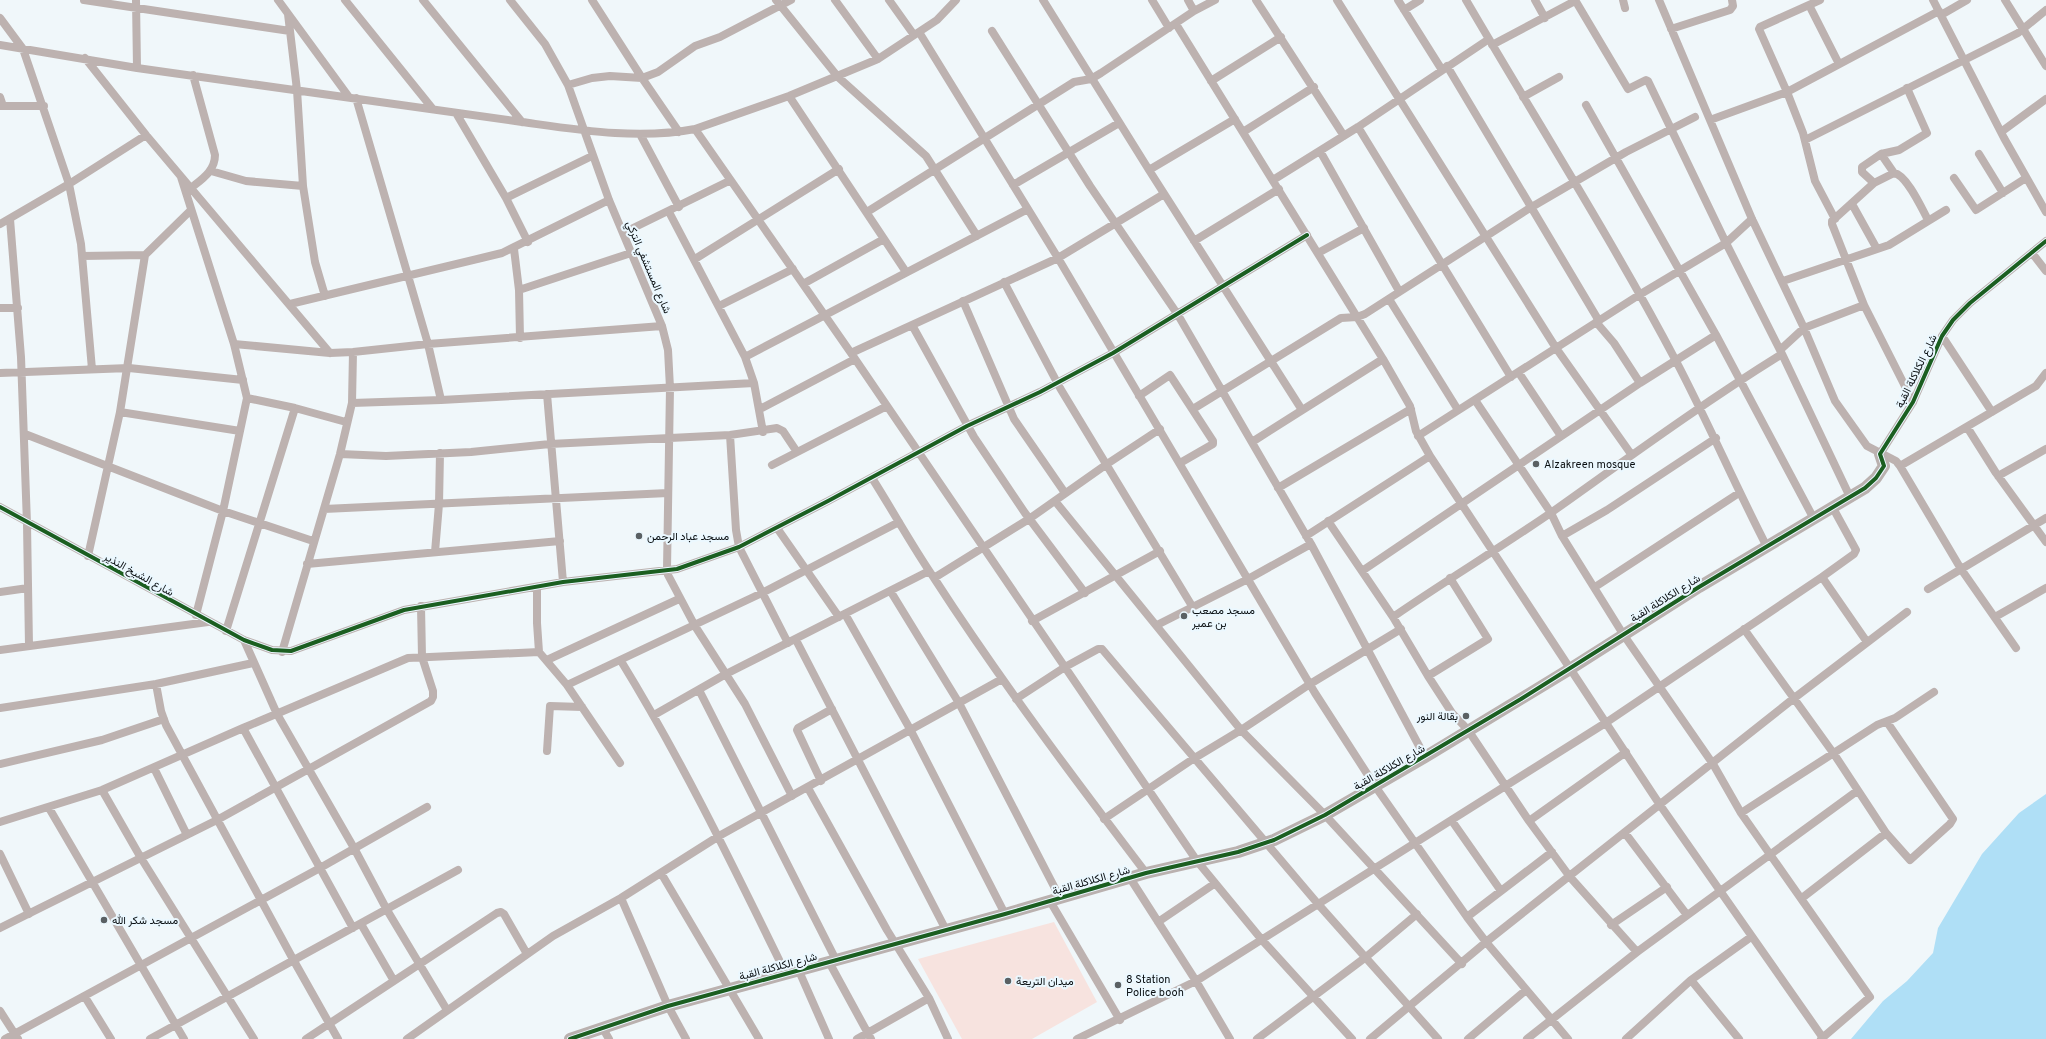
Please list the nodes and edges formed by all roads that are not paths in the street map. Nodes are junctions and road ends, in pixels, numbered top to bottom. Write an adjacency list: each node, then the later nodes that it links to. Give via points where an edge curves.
1 (84, 0): 28 (street)
2 (278, 0): 35 (street)
3 (345, 0): 76 (street)
4 (423, 0): 81 (street)
5 (510, 0): 61 (street, شارع المستشفي التركي, via 545,44)
6 (592, 0): 58 (street)
7 (791, 0): 29 (street)
8 (834, 0): 49 (street)
9 (889, 0): 43 (street)
10 (1043, 0): 59 (street)
11 (1152, 0): 38 (street)
12 (1188, 0): 33 (street)
13 (1215, 0): 33 (street)
14 (1256, 0): 44 (street)
15 (1337, 0): 70 (street)
16 (1398, 0): 31 (street)
17 (1420, 0): 31 (street)
18 (1466, 0): 45 (street)
19 (1535, 0): 37 (street)
20 (1575, 0): 37 (street); 84 (street, via 1628,89 1647,80)
21 (1659, 0): 39 (street)
22 (1732, 0): 39 (street, via 1733,6 1730,10)
23 (1820, 0): 30 (street)
24 (1933, 0): 34 (street)
25 (1967, 0): 34 (street)
26 (2005, 0): 40 (street)
27 (951, 2): 43 (street, via 937,20)
28 (136, 3): 41 (street); 53 (street)
29 (778, 3): 56 (street); 58 (street, via 720,37 695,46 658,72)
30 (1809, 5): 51 (street); 65 (street, via 1760,27 1759,30)
31 (1404, 10): 54 (street)
32 (2046, 10): 40 (street)
33 (1194, 11): 38 (street)
34 (1940, 13): 50 (street); 51 (street)
35 (288, 14): 41 (street); 68 (street)
36 (0, 18): 47 (street)
37 (1545, 18): 45 (street)
38 (1172, 26): 59 (street); 60 (street)
39 (1671, 29): 80 (street)
40 (2022, 30): 50 (street); 52 (street)
41 (290, 31): 64 (street)
42 (992, 31): 72 (street)
43 (916, 34): 49 (street); 93 (street)
44 (1281, 37): 60 (street); 62 (street)
45 (1491, 42): 54 (street); 69 (street)
46 (0, 45): 47 (street)
47 (23, 49): 48 (street); 75 (street)
48 (85, 58): 53 (street); 91 (street)
49 (878, 59): 56 (street)
50 (1965, 60): 63 (street); 89 (street)
51 (1839, 64): 65 (street)
52 (2046, 66)
53 (137, 68): 55 (street)
54 (1444, 68): 70 (street); 124 (street)
55 (193, 75): 64 (street); 104 (street, via 215,155)
56 (838, 77): 66 (street); 102 (street, via 923,152)
57 (1559, 77): 69 (street)
58 (642, 78): 61 (street, via 610,76 592,78); 87 (street)
59 (1091, 78): 72 (street, via 1074,82); 82 (street)
60 (1211, 81): 79 (street)
61 (568, 86): 86 (street, شارع المستشفي التركي)
62 (1314, 87): 88 (street); 92 (street)
63 (1907, 88): 94 (street); 97 (street, via 1927,133 1898,150)
64 (297, 90): 68 (street); 115 (street)
65 (1787, 92): 80 (street); 94 (street)
66 (789, 96): 85 (street); 101 (street)
67 (0, 97): 74 (street)
68 (353, 97): 76 (street); 163 (street)
69 (1523, 97): 111 (street)
70 (1399, 99): 83 (street); 142 (street)
71 (2046, 99): 89 (street)
72 (1039, 104): 93 (street); 96 (street)
73 (1586, 105): 100 (street)
74 (1, 106): 75 (street)
75 (44, 106): 113 (street)
76 (432, 108): 77 (street)
77 (456, 113): 81 (street); 120 (street)
78 (1696, 117): 84 (street)
79 (1235, 119): 88 (street); 103 (street)
80 (1710, 120): 132 (street)
81 (522, 122): 86 (street)
82 (1119, 123): 96 (street); 103 (street)
83 (1358, 127): 92 (street); 158 (street)
84 (1671, 128): 100 (street); 147 (street)
85 (694, 129): 87 (street); 110 (street)
86 (583, 130): 90 (street); 99 (street, شارع المستشفي التركي)
87 (679, 132): 90 (street)
88 (1243, 132): 109 (street)
89 (2001, 132): 108 (street)
90 (640, 134): 123 (street)
91 (146, 135): 106 (street); 113 (street)
92 (1344, 136): 95 (street)
93 (984, 138): 102 (street); 114 (street)
94 (1805, 140): 133 (street, via 1814,178)
95 (1320, 151): 109 (street); 138 (street)
96 (1068, 152): 114 (street); 136 (street)
97 (1881, 154): 105 (street); 112 (street, via 1861,168)
98 (1979, 154): 118 (street)
99 (592, 156): 120 (street); 121 (street, شارع المستشفي التركي)
100 (1616, 157): 111 (street); 160 (street)
101 (839, 169): 129 (street); 134 (street)
102 (936, 169): 129 (street); 141 (street)
103 (1148, 170): 119 (street)
104 (211, 171): 115 (street, via 252,182); 116 (street)
105 (1894, 173): 112 (street); 135 (street, via 1907,184)
106 (181, 177): 116 (street); 126 (street)
107 (1954, 178): 118 (street, via 1976,210)
108 (2026, 178): 118 (street); 130 (street)
109 (1273, 180): 117 (street)
110 (729, 181): 123 (street); 134 (street)
111 (1574, 182): 124 (street); 170 (street)
112 (1874, 183): 122 (street)
113 (69, 184): 131 (street); 154 (street)
114 (1013, 185): 125 (street)
115 (303, 186): 171 (street, via 315,262)
116 (191, 188): 174 (street)
117 (1279, 189): 140 (street); 144 (street)
118 (2003, 193)
119 (1164, 194): 136 (street); 144 (street)
120 (506, 198): 146 (street)
121 (609, 200): 139 (street, شارع المستشفي التركي); 146 (street)
122 (1852, 204): 133 (street); 148 (street)
123 (679, 207): 128 (street)
124 (1530, 208): 142 (street); 182 (street)
125 (1028, 209): 141 (street); 155 (street)
126 (192, 210): 153 (street); 189 (street)
127 (1946, 210): 135 (street)
128 (669, 212): 139 (street); 156 (street)
129 (866, 212): 143 (street)
130 (2046, 212)
131 (10, 219): 137 (street); 178 (street)
132 (1752, 219): 147 (street); 164 (street)
133 (1835, 219): 157 (street, via 1832,224)
134 (758, 220): 156 (street); 159 (street)
135 (1928, 220): 148 (street, via 1889,245)
136 (1114, 223): 155 (street); 180 (street)
137 (0, 224)
138 (1364, 228): 151 (street); 169 (street)
139 (623, 233): 150 (street, شارع المستشفي التركي)
140 (1307, 235): 151 (street); 167 (street)
141 (977, 236): 162 (street)
142 (1484, 236): 158 (street); 191 (street)
143 (884, 239): 162 (street); 166 (street)
144 (1194, 241): 167 (street)
145 (2046, 241): 152 (street, شارع الكلاكلة القبة)
146 (528, 242): 149 (street)
147 (1726, 244): 160 (street); 194 (street)
148 (1877, 248): 157 (street)
149 (514, 249): 163 (street); 168 (street)
150 (631, 253): 168 (street); 183 (street, شارع المستشفي التركي)
151 (1318, 253): 181 (street)
152 (2032, 253): 161 (street); 187 (street, شارع الكلاكلة القبة, via 1970,302)
153 (145, 255): 154 (street); 201 (street)
154 (82, 256): 202 (street)
155 (1058, 258): 165 (street); 195 (street)
156 (695, 259): 176 (street)
157 (1846, 259): 164 (street); 175 (street)
158 (1441, 264): 169 (street); 206 (street)
159 (793, 269): 166 (street); 176 (street)
160 (1679, 271): 170 (street); 186 (street)
161 (2046, 271)
162 (906, 272): 179 (street)
163 (408, 275): 171 (street); 190 (street)
164 (1783, 281): 185 (street)
165 (1004, 282): 173 (street); 209 (street)
166 (802, 284): 179 (street)
167 (1223, 286): 180 (street); 200 (street)
168 (519, 290): 188 (street)
169 (1399, 291): 172 (street)
170 (1639, 295): 182 (street); 199 (street)
171 (325, 296): 174 (street)
172 (1389, 299): 181 (street); 229 (street)
173 (963, 300): 184 (street); 222 (street)
174 (290, 304): 192 (street)
175 (1864, 305): 185 (street); 219 (street)
176 (719, 306): 196 (street)
177 (0, 308): 178 (street)
178 (18, 308): 203 (street)
179 (823, 315): 196 (street); 197 (street)
180 (1178, 315): 195 (street); 213 (street)
181 (1357, 317): 198 (street); 200 (street, via 1341,318)
182 (1598, 322): 191 (street); 211 (street)
183 (662, 326): 188 (street); 212 (street, شارع المستشفي التركي, via 668,350)
184 (912, 326): 197 (street); 234 (street)
185 (1804, 328): 194 (street); 253 (street, via 1838,406 1867,446)
186 (1716, 335): 199 (street); 208 (street)
187 (1942, 336): 219 (street, شارع الكلاكلة القبة); 232 (street)
188 (520, 338): 190 (street)
189 (234, 344): 192 (street); 207 (street)
190 (428, 344): 193 (street); 217 (street)
191 (1556, 348): 206 (street); 230 (street)
192 (330, 352): 193 (street)
193 (353, 352): 220 (street)
194 (1781, 352): 208 (street); 268 (street)
195 (1113, 353): 209 (street); 215 (street)
196 (745, 356): 210 (street)
197 (853, 356): 221 (street); 225 (street)
198 (1383, 359): 227 (street); 228 (street)
199 (1675, 360): 211 (street); 224 (street)
200 (1271, 362): 213 (street); 228 (street)
201 (128, 368): 202 (street); 207 (street); 231 (street)
202 (92, 369): 203 (street)
203 (22, 373): 205 (street); 239 (street)
204 (2046, 373): 232 (street, via 2036,386)
205 (0, 374)
206 (1515, 375): 218 (street); 242 (street)
207 (243, 380): 216 (street)
208 (1740, 380): 224 (street); 279 (street)
209 (1056, 382): 222 (street); 256 (street)
210 (754, 383): 212 (street); 225 (street)
211 (1640, 383): 230 (street)
212 (670, 388): 214 (street); 243 (street, شارع المستشفي التركي)
213 (1223, 391): 226 (street); 245 (street)
214 (547, 394): 217 (street); 246 (street)
215 (1139, 396): 226 (street, via 1170,375); 236 (street)
216 (247, 398): 223 (street); 237 (street)
217 (441, 400): 220 (street)
218 (1475, 400): 229 (street); 258 (street)
219 (1913, 402): 253 (street, شارع الكلاكلة القبة)
220 (352, 403): 233 (street)
221 (887, 406): 248 (street); 249 (street)
222 (1008, 406): 234 (street); 265 (street, via 1018,426)
223 (294, 408): 233 (street); 283 (street)
224 (1700, 408): 244 (street); 252 (street)
225 (760, 409): 238 (street)
226 (1193, 409): 255 (street, via 1214,443)
227 (1411, 409): 241 (street); 263 (street)
228 (1302, 410): 245 (street)
229 (1458, 410): 241 (street)
230 (1600, 410): 242 (street); 252 (street)
231 (120, 412): 237 (street); 259 (street)
232 (1992, 412): 235 (street)
233 (346, 422): 251 (street)
234 (967, 426): 249 (street); 278 (street)
235 (1967, 428): 260 (street); 261 (street)
236 (1160, 429): 255 (street); 256 (street)
237 (240, 430): 275 (street)
238 (763, 432): 240 (street); 248 (street, via 777,428 783,431)
239 (25, 434): 259 (street); 282 (street)
240 (730, 435): 243 (street); 292 (street)
241 (1418, 436): 254 (street)
242 (1561, 436): 258 (street)
243 (670, 438): 246 (street); 264 (street, شارع المستشفي التركي)
244 (1716, 438): 266 (street); 287 (street, via 1607,510)
245 (1252, 442): 263 (street)
246 (550, 444): 250 (street); 267 (street)
247 (2046, 450): 261 (street)
248 (797, 452): 257 (street)
249 (919, 452): 262 (street); 294 (street)
250 (440, 453): 251 (street, via 386,456); 271 (street)
251 (340, 454): 274 (street)
252 (1631, 454): 276 (street)
253 (1880, 454): 260 (street, via 1896,461); 268 (street, شارع الكلاكلة القبة, via 1884,466 1879,475)
254 (1430, 456): 270 (street); 280 (street)
255 (1180, 463): 308 (street)
256 (1107, 464): 265 (street); 295 (street)
257 (772, 465)
258 (1518, 465): 270 (street); 276 (street)
259 (109, 466): 275 (street); 298 (street)
260 (1900, 466): 301 (street)
261 (1998, 476): 284 (street)
262 (872, 478): 281 (street); 285 (street)
263 (1278, 488): 286 (street)
264 (668, 492): 267 (street); 300 (street, شارع المستشفي التركي)
265 (1065, 493): 269 (street)
266 (1738, 493): 293 (street); 310 (street)
267 (556, 497): 271 (street); 289 (street)
268 (1850, 497): 273 (street, شارع الكلاكلة القبة)
269 (1055, 501): 278 (street); 305 (street)
270 (1461, 503): 297 (street); 303 (street)
271 (439, 504): 274 (street); 296 (street)
272 (0, 507): 282 (street, شارع الشيخ النذير)
273 (1833, 508): 279 (street, شارع الكلاكلة القبة); 306 (street, via 1856,550)
274 (324, 509): 288 (street)
275 (223, 511): 283 (street); 323 (street)
276 (1551, 513): 287 (street); 297 (street)
277 (2046, 518): 284 (street)
278 (1029, 519): 294 (street); 318 (street)
279 (1814, 519): 293 (street, شارع الكلاكلة القبة)
280 (1328, 521): 286 (street); 303 (street)
281 (899, 522): 302 (street); 304 (street)
282 (28, 524): 298 (street, شارع الشيخ النذير); 311 (street)
283 (258, 524): 288 (street); 333 (street)
284 (2034, 524): 290 (street); 301 (street)
285 (778, 528): 292 (street); 302 (street)
286 (1306, 536): 291 (street)
287 (1562, 536): 310 (street)
288 (313, 541): 299 (street)
289 (560, 541): 296 (street); 309 (street)
290 (2046, 542)
291 (1311, 544): 308 (street); 341 (street)
292 (739, 547): 300 (street, via 689,566); 317 (street)
293 (1766, 547): 334 (street, شارع الكلاكلة القبة)
294 (982, 548): 304 (street); 327 (street)
295 (1160, 551): 305 (street); 321 (street)
296 (435, 552): 299 (street)
297 (1492, 552): 307 (street); 350 (street)
298 (88, 556): 323 (street, شارع الشيخ النذير)
299 (307, 564): 343 (street)
300 (667, 569): 309 (street); 319 (street, شارع المستشفي التركي)
301 (1962, 569): 314 (street); 326 (street)
302 (807, 571): 317 (street); 324 (street)
303 (1362, 571): 325 (street)
304 (931, 575): 316 (street); 353 (street)
305 (1116, 576): 318 (street); 329 (street)
306 (1822, 577): 332 (street); 337 (street)
307 (1450, 578): 325 (street); 352 (street, via 1488,639)
308 (1248, 579): 321 (street); 355 (street)
309 (563, 582): 312 (street)
310 (1595, 587): 334 (street)
311 (28, 588): 315 (street); 339 (street)
312 (537, 588): 320 (street); 344 (street)
313 (2046, 588): 326 (street)
314 (1928, 589)
315 (0, 592)
316 (891, 592): 324 (street); 362 (street)
317 (762, 593): 330 (street); 338 (street)
318 (1085, 593): 327 (street)
319 (679, 599): 330 (street, شارع المستشفي التركي); 346 (street)
320 (421, 606): 343 (street); 345 (street)
321 (1192, 606): 329 (street)
322 (1907, 612): 337 (street)
323 (196, 615): 328 (street, شارع الشيخ النذير)
324 (842, 616): 336 (street); 372 (street)
325 (1393, 616): 331 (street)
326 (1995, 617): 340 (street)
327 (1032, 621): 349 (street)
328 (208, 622): 333 (street, شارع الشيخ النذير); 339 (street)
329 (1157, 625): 373 (street)
330 (694, 626): 347 (street); 351 (street, شارع المستشفي التركي)
331 (1401, 629): 341 (street); 352 (street)
332 (1744, 629): 357 (street); 361 (street)
333 (226, 630): 335 (street, شارع الشيخ النذير)
334 (1623, 634): 350 (street, شارع الكلاكلة القبة); 357 (street)
335 (244, 640): 343 (street, شارع الشيخ النذير); 348 (street)
336 (796, 640): 338 (street); 365 (street)
337 (1866, 642): 361 (street)
338 (788, 643): 351 (street)
339 (29, 646): 342 (street)
340 (2016, 648)
341 (1368, 649): 355 (street); 379 (street)
342 (0, 650)
343 (282, 652)
344 (539, 652): 345 (street); 346 (street)
345 (422, 657): 366 (street, via 398,662); 386 (street, via 433,691 431,701)
346 (546, 660): 356 (street)
347 (621, 661): 356 (street); 367 (street)
348 (253, 663): 354 (street); 366 (street)
349 (1065, 667): 360 (street); 380 (street, via 1102,649); 392 (street)
350 (1570, 669): 369 (street); 374 (street, شارع الكلاكلة القبة)
351 (726, 674): 358 (street); 395 (street, شارع المستشفي التركي, via 745,704)
352 (1428, 676): 374 (street, via 1452,713)
353 (1002, 679): 360 (street); 362 (street)
354 (156, 684): 364 (street); 368 (street)
355 (1310, 684): 373 (street); 388 (street)
356 (567, 685): 363 (street)
357 (1659, 688): 369 (street); 384 (street)
358 (699, 690): 367 (street); 399 (street)
359 (1934, 692): 370 (street)
360 (1016, 699): 402 (street)
361 (1792, 699): 377 (street); 384 (street)
362 (959, 702): 372 (street); 434 (street)
363 (582, 707): 375 (street, via 550,706); 382 (street)
364 (0, 708)
365 (832, 709): 381 (street); 387 (street, via 797,730)
366 (277, 714): 371 (street); 386 (street)
367 (654, 715): 410 (street)
368 (164, 719): 378 (street); 383 (street, via 102,740)
369 (1607, 722): 376 (street); 389 (street)
370 (1887, 722): 377 (street, via 1877,725); 408 (street, via 1953,819 1910,860)
371 (243, 728): 378 (street); 390 (street)
372 (910, 730): 381 (street); 438 (street)
373 (1242, 730): 380 (street); 401 (street)
374 (1468, 730): 379 (street, شارع الكلاكلة القبة); 389 (street)
375 (547, 751)
376 (1626, 752): 396 (street); 405 (street)
377 (1834, 754): 394 (street); 400 (street)
378 (182, 755): 385 (street); 403 (street)
379 (1425, 757): 388 (street, شارع الكلاكلة القبة)
380 (1193, 759): 392 (street); 412 (street)
381 (859, 760): 387 (street); 446 (street)
382 (620, 763)
383 (0, 764)
384 (1713, 764): 396 (street); 400 (street)
385 (154, 768): 393 (street); 409 (street)
386 (309, 769): 390 (street); 413 (street)
387 (821, 781): 391 (street)
388 (1375, 786): 401 (street, شارع الكلاكلة القبة); 411 (street)
389 (1505, 786): 404 (street); 405 (street)
390 (276, 787): 403 (street); 419 (street)
391 (808, 788): 395 (street); 451 (street)
392 (1148, 789): 402 (street); 418 (street)
393 (102, 790): 398 (street); 417 (street)
394 (1857, 791): 408 (street); 416 (street)
395 (792, 796): 399 (street)
396 (1660, 805): 407 (street); 430 (street)
397 (427, 807): 413 (street)
398 (49, 808): 406 (street); 426 (street)
399 (761, 813): 410 (street); 456 (street)
400 (1742, 813): 416 (street)
401 (1325, 815): 412 (street, شارع الكلاكلة القبة); 420 (street)
402 (1104, 819): 423 (street)
403 (217, 820): 409 (street); 433 (street)
404 (1452, 821): 411 (street); 429 (street)
405 (1529, 821): 414 (street)
406 (0, 822)
407 (1625, 833): 424 (street); 428 (street)
408 (1886, 833): 432 (street)
409 (187, 835): 417 (street)
410 (719, 836): 422 (street); 461 (street)
411 (1414, 842): 420 (street); 441 (street)
412 (1267, 843): 418 (street, شارع الكلاكلة القبة); 435 (street)
413 (354, 848): 419 (street); 436 (street)
414 (1552, 852): 424 (street); 429 (street)
415 (0, 854): 437 (street)
416 (1770, 855): 430 (street); 432 (street)
417 (141, 858): 426 (street); 448 (street)
418 (1196, 861): 423 (street, شارع الكلاكلة القبة); 427 (street)
419 (320, 868): 433 (street); 444 (street)
420 (1374, 868): 435 (street); 439 (street)
421 (458, 870): 436 (street)
422 (661, 873): 431 (street); 465 (street)
423 (1146, 873): 425 (street, شارع الكلاكلة القبة)
424 (1570, 877): 443 (street); 450 (street)
425 (1130, 878): 434 (street, شارع الكلاكلة القبة); 442 (street)
426 (92, 883): 437 (street); 459 (street)
427 (1214, 884): 442 (street); 449 (street)
428 (1667, 888): 440 (street); 443 (street)
429 (1501, 891): 441 (street)
430 (1721, 891): 440 (street); 447 (street)
431 (621, 898): 453 (street); 471 (street)
432 (1802, 898): 483 (street, via 1870,997)
433 (261, 900): 448 (street); 455 (street)
434 (1055, 900): 438 (street, شارع الكلاكلة القبة); 475 (street)
435 (1318, 904): 449 (street); 454 (street)
436 (387, 910): 444 (street); 457 (street)
437 (29, 914): 445 (street)
438 (1005, 914): 446 (street, شارع الكلاكلة القبة)
439 (1416, 914): 454 (street); 458 (street)
440 (1687, 915): 452 (street)
441 (1467, 917): 450 (street)
442 (1158, 922): 464 (street)
443 (1611, 925): 452 (street)
444 (357, 926): 455 (street); 463 (street)
445 (0, 928)
446 (946, 930): 451 (street, شارع الكلاكلة القبة)
447 (1751, 937): 462 (street); 483 (street)
448 (190, 938): 459 (street); 467 (street)
449 (1262, 940): 464 (street); 468 (street)
450 (1486, 942): 458 (street); 466 (street)
451 (895, 943): 456 (street, شارع الكلاكلة القبة); 470 (street)
452 (1637, 952): 476 (street)
453 (527, 954): 457 (street, via 501,912); 473 (street)
454 (1366, 957): 468 (street); 472 (street)
455 (294, 961): 467 (street); 477 (street)
456 (833, 961): 460 (street, شارع الكلاكلة القبة); 480 (street)
457 (420, 964): 463 (street); 473 (street)
458 (1462, 964): 472 (street)
459 (140, 966): 469 (street); 478 (street)
460 (799, 971): 461 (street, شارع الكلاكلة القبة); 495 (street)
461 (786, 974): 465 (street, شارع الكلاكلة القبة)
462 (1691, 980): 507 (street); 508 (street)
463 (394, 981): 477 (street)
464 (1196, 981): 475 (street); 499 (street)
465 (730, 989): 471 (street, شارع الكلاكلة القبة); 494 (street)
466 (1526, 990): 476 (street); 504 (street)
467 (228, 996): 478 (street); 488 (street)
468 (1313, 996): 500 (street); 501 (street)
469 (85, 997): 481 (street); 485 (street)
470 (930, 998): 480 (street); 497 (street)
471 (668, 1006): 479 (street, شارع الكلاكلة القبة); 493 (street)
472 (1410, 1006): 502 (street); 503 (street)
473 (447, 1010): 482 (street)
474 (0, 1011): 481 (street)
475 (1120, 1020): 498 (street)
476 (1552, 1020): 505 (street); 506 (street)
477 (329, 1024): 489 (street); 490 (street)
478 (175, 1025): 486 (street); 487 (street)
479 (602, 1027): 491 (street, شارع الكلاكلة القبة); 492 (street)
480 (869, 1036): 496 (street)
481 (16, 1037): 484 (street)
482 (411, 1038)
483 (1822, 1038)
484 (5, 1039)
485 (111, 1039)
486 (150, 1039)
487 (184, 1039)
488 (254, 1039)
489 (306, 1039)
490 (338, 1039)
491 (570, 1039)
492 (609, 1039)
493 (686, 1039)
494 (759, 1039)
495 (829, 1039)
496 (858, 1039)
497 (948, 1039)
498 (1077, 1039)
499 (1230, 1039)
500 (1257, 1039)
501 (1352, 1039)
502 (1370, 1039)
503 (1438, 1039)
504 (1468, 1039)
505 (1527, 1039)
506 (1568, 1039)
507 (1626, 1039)
508 (1738, 1039)

